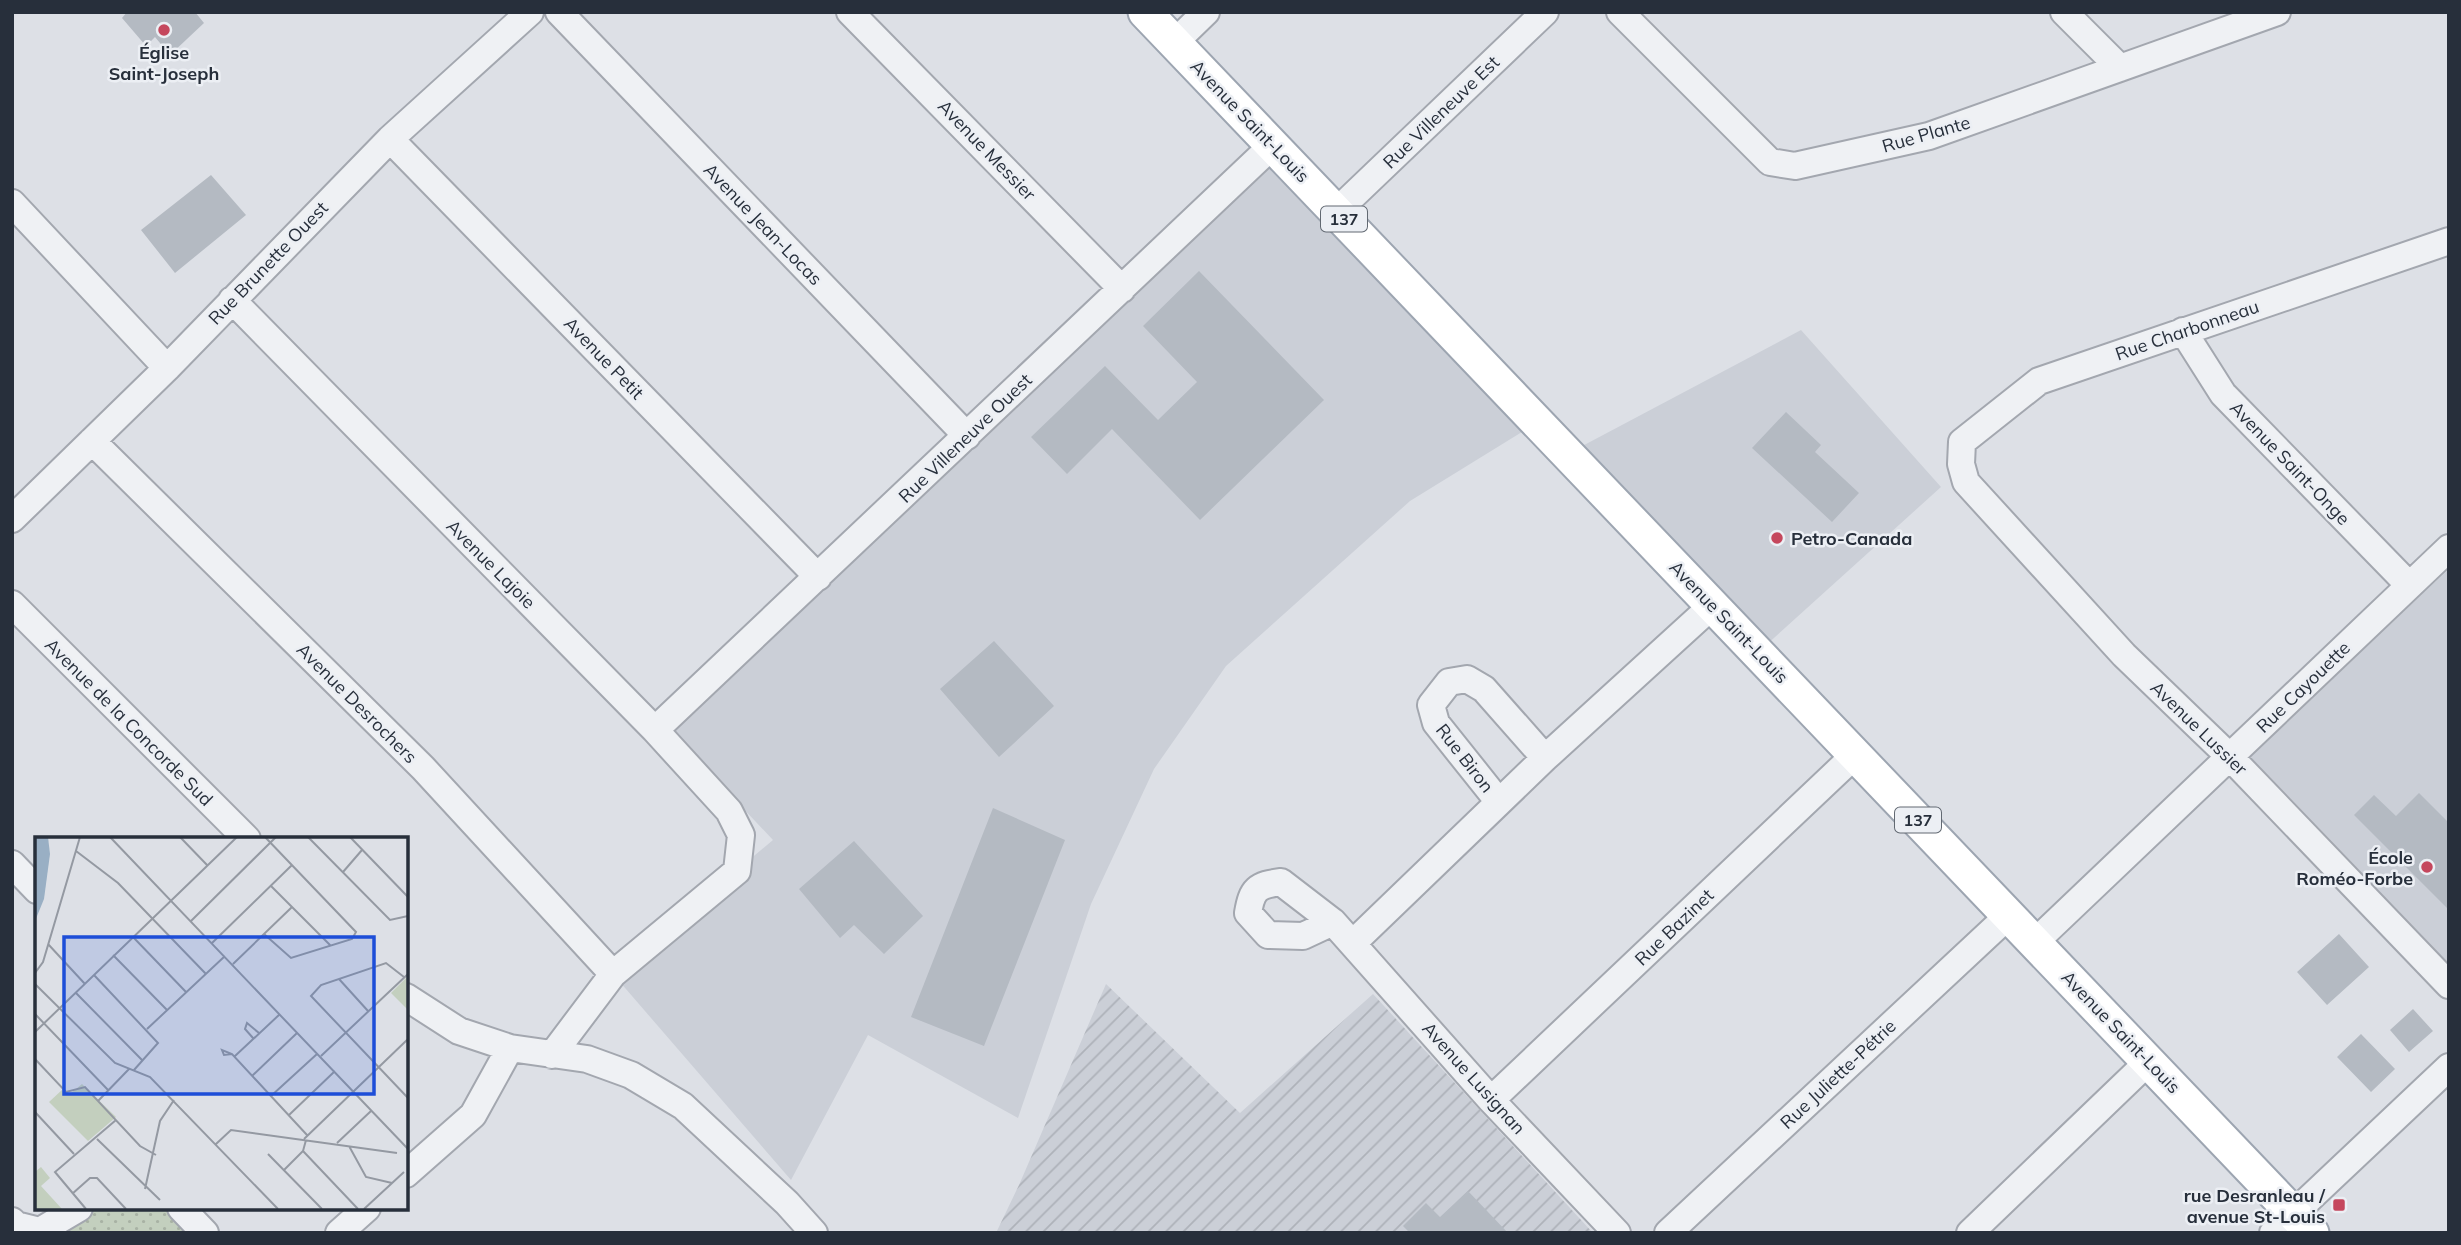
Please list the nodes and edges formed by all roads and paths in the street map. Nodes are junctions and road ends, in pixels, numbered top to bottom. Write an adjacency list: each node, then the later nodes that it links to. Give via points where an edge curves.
1 (530, 12): 12 (street, Rue Brunette Ouest)
2 (559, 12): 21 (street, Avenue Jean-Locas)
3 (850, 12): 17 (street, Avenue Messier)
4 (1144, 12): 10 (main road, Avenue Saint-Louis / 137)
5 (1206, 12): 10 (street)
6 (1545, 12): 15 (street, Rue Villeneuve Est)
7 (1620, 12): 11 (street, Rue Plante, via 1770,162 1795,166 1928,136)
8 (2064, 12): 11 (street)
9 (2277, 12): 11 (street, Rue Plante)
10 (1174, 43): 13 (main road, Avenue Saint-Louis / 137)
11 (2120, 68)
12 (390, 139): 18 (street, Rue Brunette Ouest); 26 (street, Avenue Petit)
13 (1273, 145): 15 (main road, Avenue Saint-Louis / 137); 17 (street, Rue Villeneuve Ouest)
14 (12, 203): 20 (street)
15 (1337, 211): 29 (main road, Avenue Saint-Louis / 137)
16 (2449, 241): 19 (street, Rue Charbonneau)
17 (1122, 289): 21 (street, Rue Villeneuve Ouest)
18 (232, 300): 20 (street, Rue Brunette Ouest); 30 (street, Avenue Lajoie)
19 (2183, 331): 23 (street, Rue Charbonneau, via 2039,381 1962,442); 27 (street, Avenue Saint-Onge, via 2223,394)
20 (167, 368): 22 (street, Rue Brunette Ouest)
21 (967, 436): 26 (street, Rue Villeneuve Ouest)
22 (93, 441): 24 (street, Rue Brunette Ouest); 42 (street, Avenue Desrochers, via 423,768)
23 (1961, 464): 32 (street, Avenue Lussier, via 1966,482 2124,655)
24 (12, 519)
25 (2449, 548): 27 (street, Rue Cayouette)
26 (818, 577): 30 (street, Rue Villeneuve Ouest)
27 (2409, 585): 32 (street, Rue Cayouette)
28 (12, 604): 35 (street, Avenue de la Concorde Sud)
29 (1713, 605): 31 (main road, Avenue Saint-Louis / 137); 33 (street, Rue Biron)
30 (655, 730): 42 (street, Avenue Lajoie, via 729,811 741,835 737,871)
31 (1856, 754): 38 (main road, Avenue Saint-Louis / 137); 49 (street, Rue Bazinet)
32 (2230, 757): 40 (street, Rue Cayouette); 43 (street, Avenue Lussier)
33 (1545, 758): 34 (street, Rue Biron); 34 (street, Rue Biron, via 1484,689 1467,679 1449,682 1430,705 1436,723)
34 (1499, 802): 41 (street, Rue Biron)
35 (245, 837)
36 (12, 864): 37 (street)
37 (35, 888)
38 (2009, 915): 40 (main road, Avenue Saint-Louis / 137); 58 (street, Rue Juliette-Pétrie)
39 (1333, 922): 41 (street, Avenue Lusignan)
40 (2035, 942): 47 (main road, Avenue Saint-Louis / 137)
41 (1353, 943): 49 (street, Avenue Lusignan)
42 (613, 974): 46 (street)
43 (2449, 985)
44 (408, 998): 45 (street, via 459,1031)
45 (510, 1048): 46 (street); 50 (street, via 473,1115)
46 (552, 1055): 56 (street, via 587,1059 631,1075 683,1106)
47 (2149, 1061): 54 (main road, Avenue Saint-Louis / 137); 59 (street)
48 (2449, 1068): 54 (street)
49 (1491, 1100): 57 (street, Avenue Lusignan)
50 (408, 1172)
51 (76, 1210): 53 (street, via 40,1231)
52 (183, 1210): 55 (street)
53 (12, 1221)
54 (2293, 1226)
55 (205, 1233)
56 (814, 1233)
57 (1617, 1233)
58 (1668, 1233)
59 (1970, 1233)

